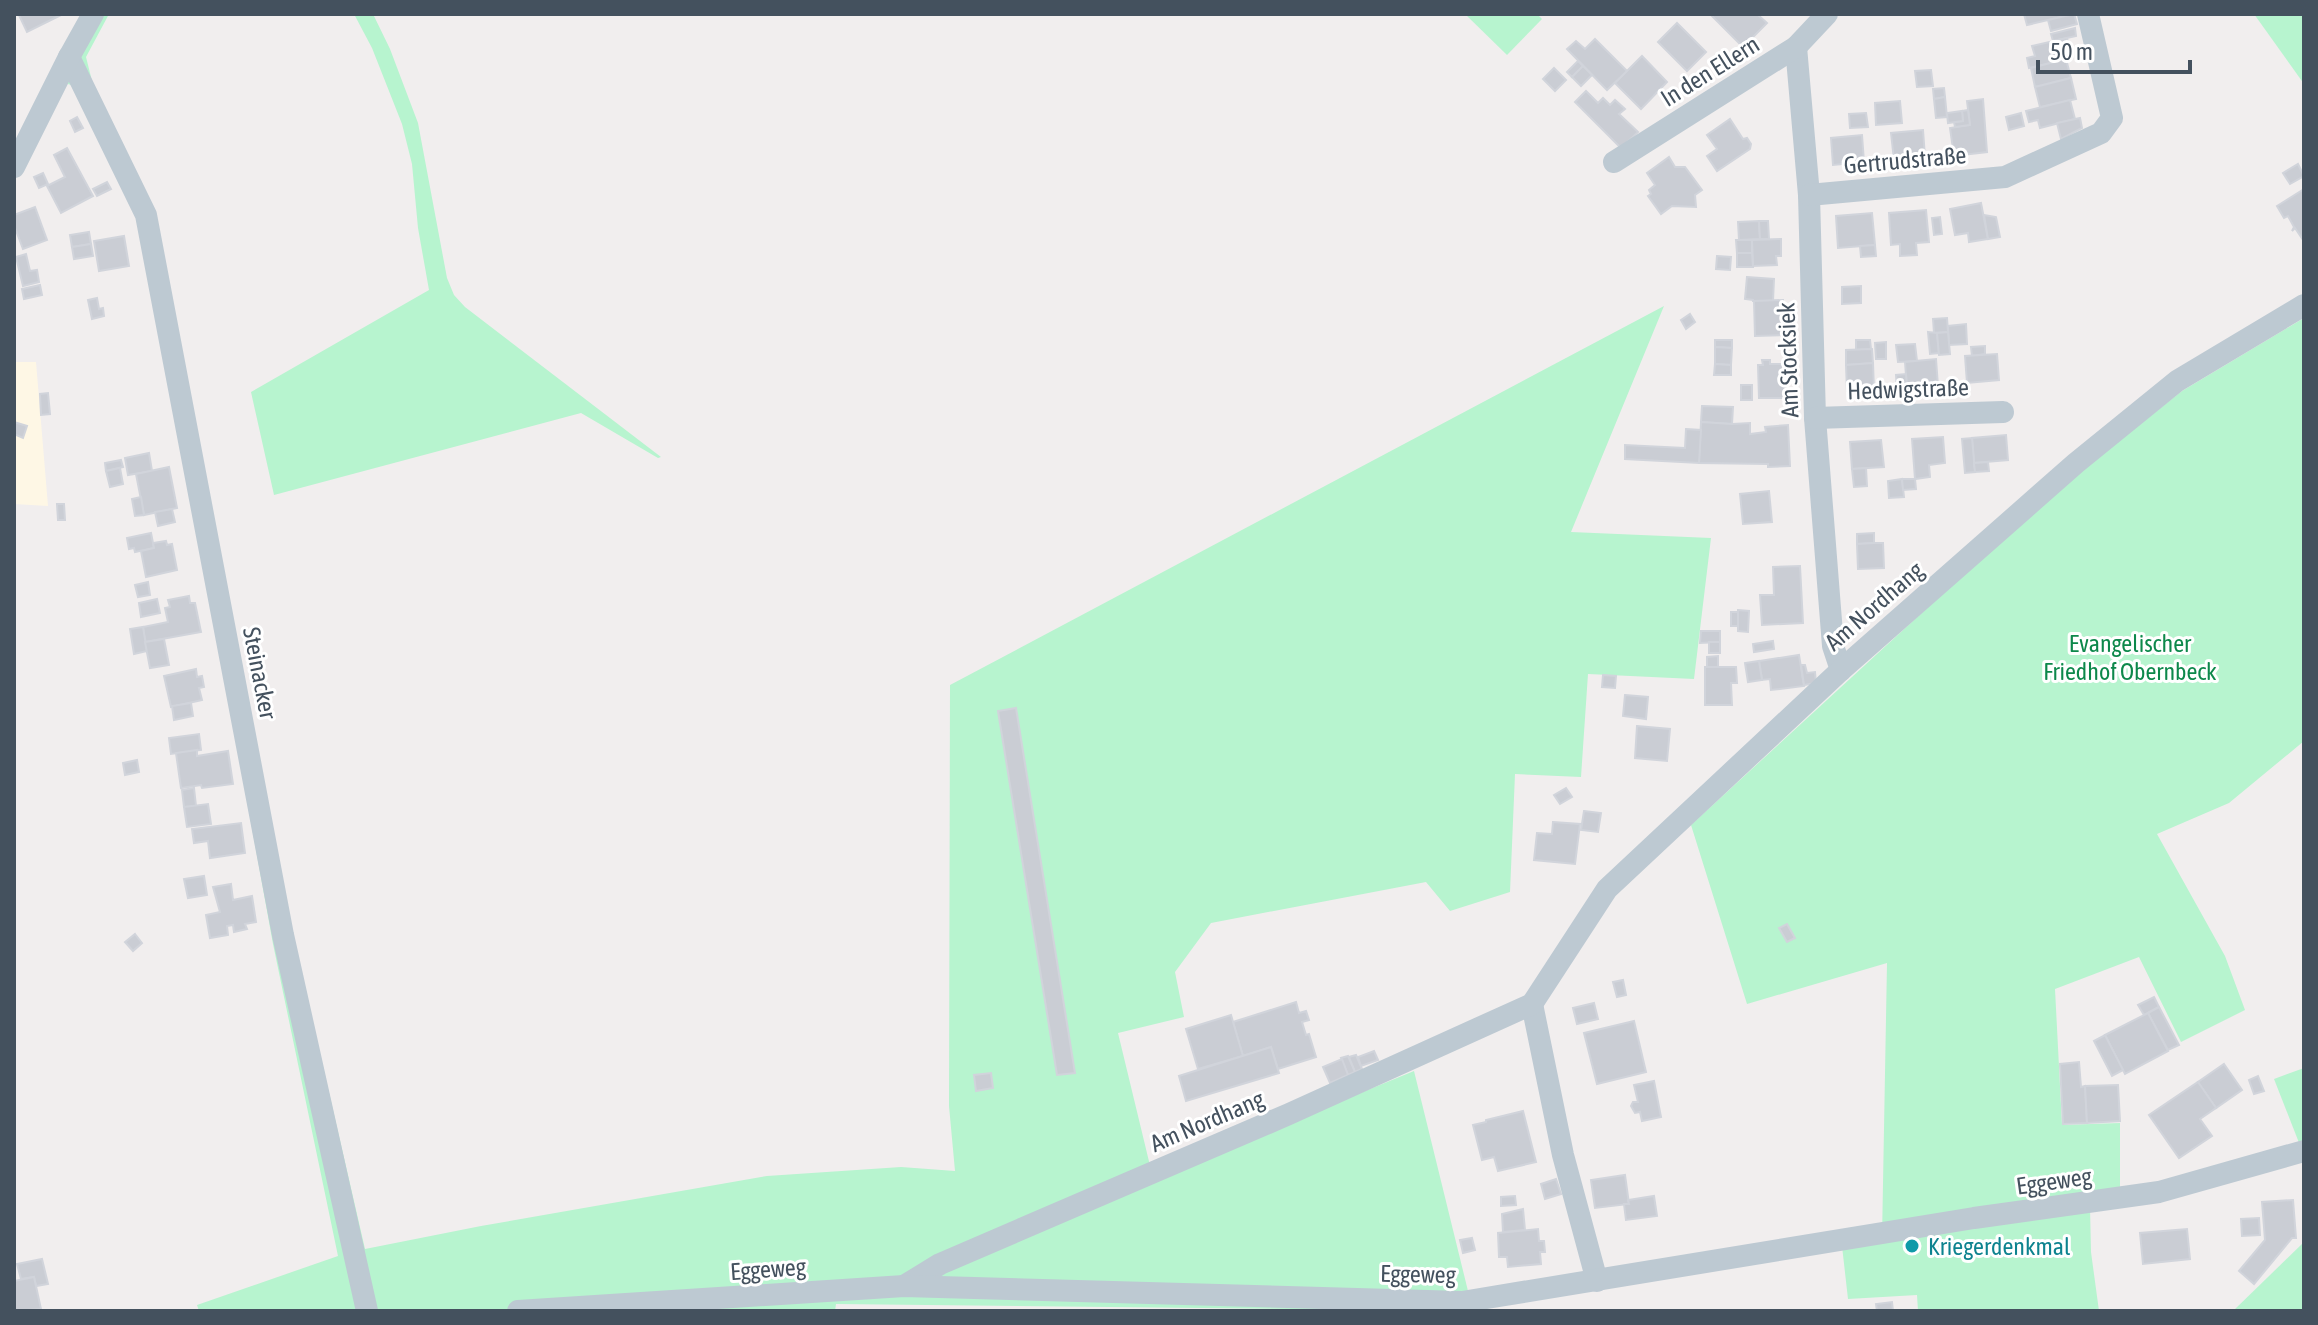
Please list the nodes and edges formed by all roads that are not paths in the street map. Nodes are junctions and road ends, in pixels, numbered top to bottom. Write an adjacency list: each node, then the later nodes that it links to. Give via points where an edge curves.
1 (93, 14): 5 (street)
2 (1827, 14): 4 (street, In den Ellern)
3 (2088, 14): 8 (street, Gertrudstraße, via 2112,118 2101,133 2005,177)
4 (1796, 47): 6 (street, In den Ellern); 8 (street, Am Stocksiek)
5 (69, 57): 7 (street); 17 (street, Steinacker, via 146,215 283,935)
6 (1614, 162)
7 (14, 167)
8 (1809, 195): 11 (street, Am Stocksiek)
9 (2304, 305): 12 (street, Am Nordhang, via 2177,381)
10 (2003, 412): 11 (street, Hedwigstraße)
11 (1815, 418): 12 (street, Am Stocksiek, via 1833,646)
12 (1841, 670): 13 (street, Am Nordhang, via 1607,889)
13 (1532, 1004): 15 (street, via 1563,1155); 16 (street, Am Nordhang, via 940,1264)
14 (2304, 1151): 15 (street, Eggeweg, via 2159,1192)
15 (1597, 1281): 16 (street, Eggeweg, via 1462,1302)
16 (904, 1286): 18 (street, Eggeweg)
17 (367, 1311)
18 (518, 1311)

